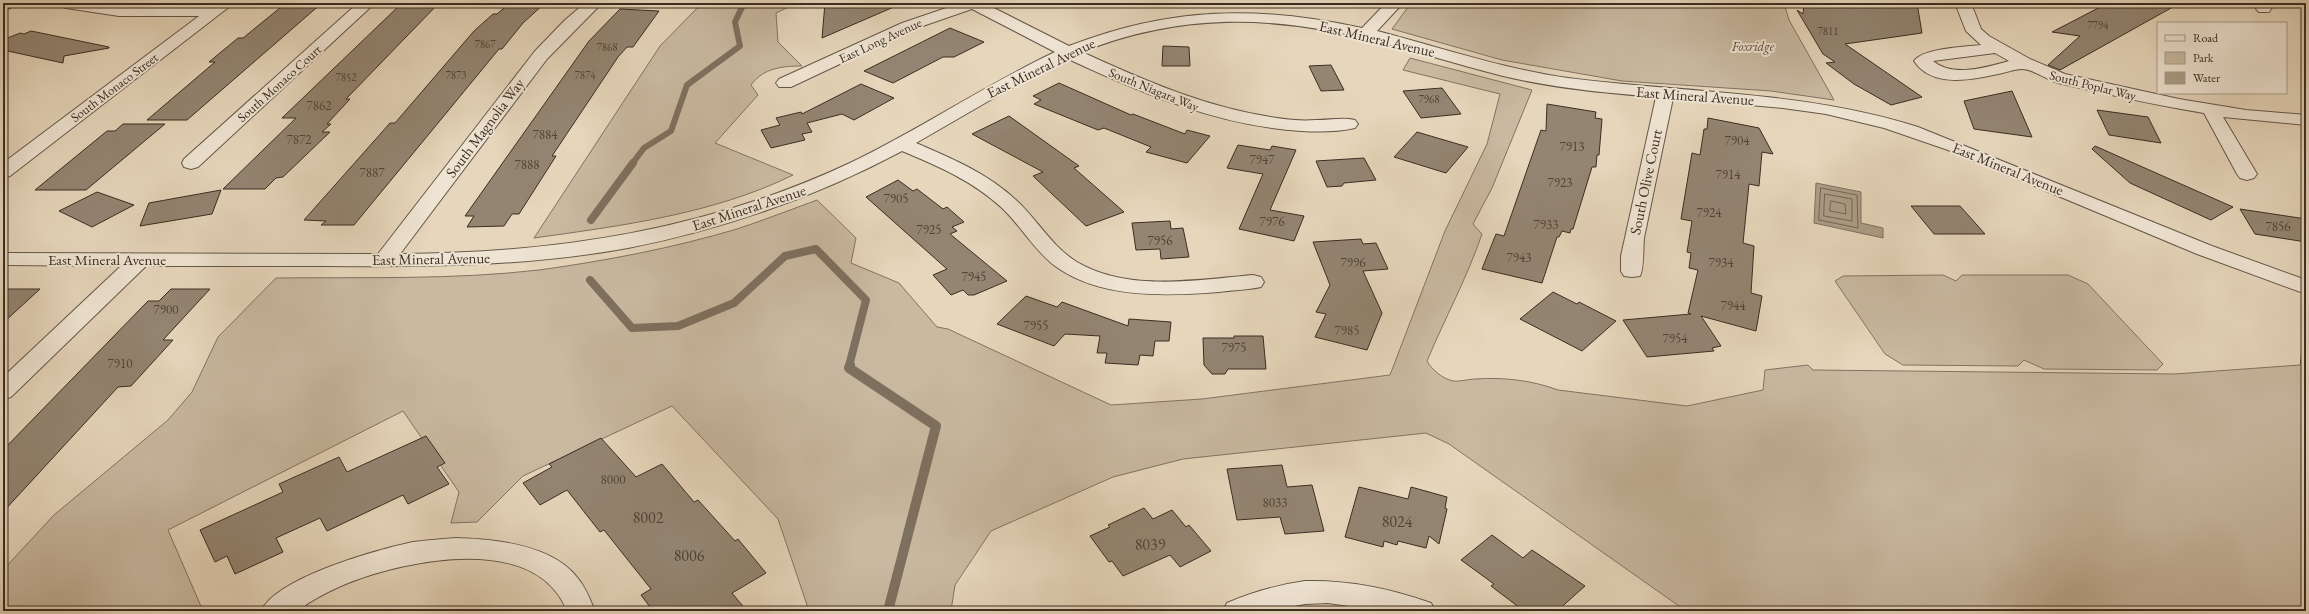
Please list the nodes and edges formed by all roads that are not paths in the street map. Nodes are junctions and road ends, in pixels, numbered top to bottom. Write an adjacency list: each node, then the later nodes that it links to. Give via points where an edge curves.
1 (9, 3): 8 (street)
2 (66, 3): 9 (street, via 119,11)
3 (367, 3): 20 (street, South Monaco Court)
4 (594, 3): 25 (street, South Magnolia Way, via 570,23 541,55)
5 (974, 3): 12 (street, South Niagara Way); 14 (street, East Long Avenue, via 908,26)
6 (1395, 3): 10 (street)
7 (1963, 3): 11 (street, South Poplar Way, via 1974,31)
8 (3, 6)
9 (221, 7): 21 (street, South Monaco Street)
10 (1366, 33): 12 (street, East Mineral Avenue, via 1278,20 1206,18 1138,27 1095,40); 15 (street, East Mineral Avenue, via 1530,77 1577,85)
11 (1995, 48): 13 (street, South Poplar Way); 13 (street, via 1928,57 1922,61 1937,71 1954,76)
12 (1068, 52): 18 (street, South Niagara Way, via 1143,87 1211,110 1262,122 1300,127); 19 (street, East Mineral Avenue, via 1013,79)
13 (2024, 63): 16 (street, South Poplar Way, via 2060,78 2083,84)
14 (786, 83)
15 (1664, 94): 26 (street, South Olive Court, via 1634,238); 28 (street, East Mineral Avenue, via 1794,104 1874,119 1953,146 2216,255)
16 (2210, 109): 17 (street, South Poplar Way); 22 (street)
17 (2306, 120)
18 (1349, 124)
19 (901, 144): 25 (street, East Mineral Avenue, via 846,173 791,196 679,230 580,250 533,255); 27 (street, via 952,165 985,184 1010,205 1059,258 1087,274 1157,288)
20 (191, 163)
21 (3, 172)
22 (2246, 174)
23 (3, 259): 24 (street, East Mineral Avenue)
24 (140, 260): 25 (street, East Mineral Avenue); 29 (street)
25 (384, 260)
26 (1632, 271)
27 (1253, 282)
28 (2306, 287)
29 (3, 391)
30 (275, 611): 31 (street, via 338,574 367,564 424,551 453,549 505,551 541,564 559,576 571,590)
31 (582, 611)
32 (1237, 611): 33 (street, via 1273,596 1306,592 1352,594 1381,599)
33 (1421, 611)

